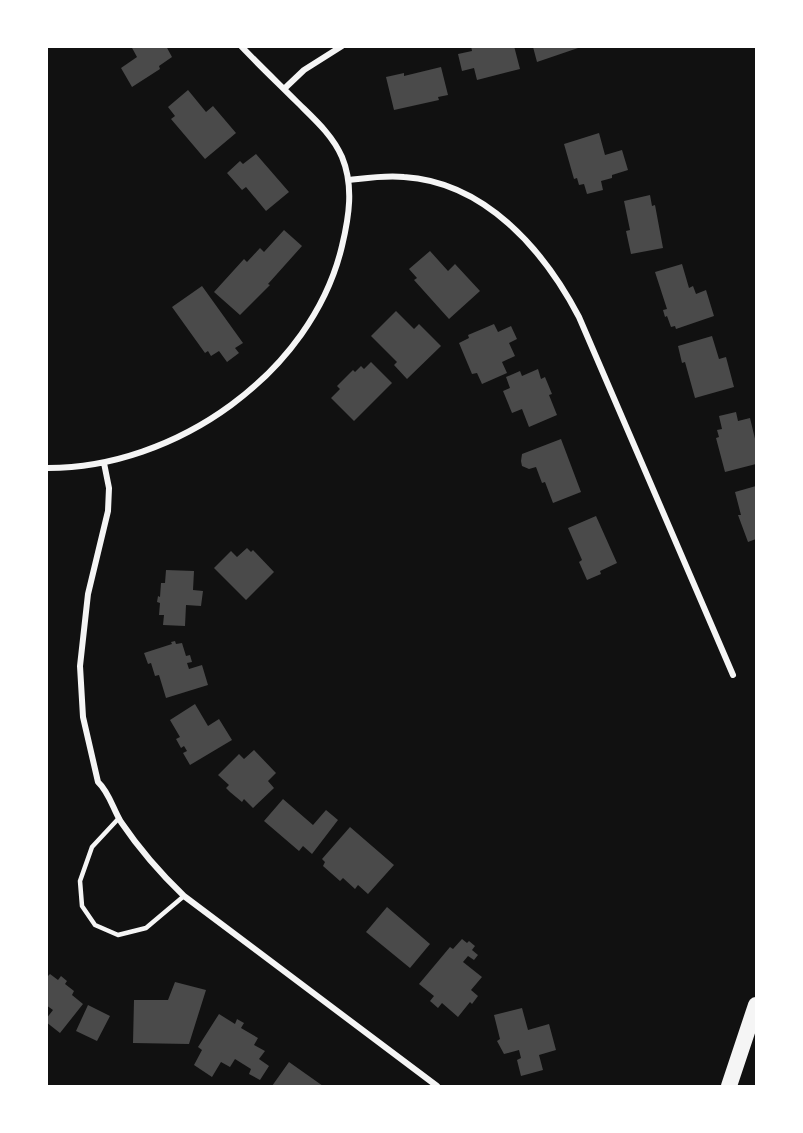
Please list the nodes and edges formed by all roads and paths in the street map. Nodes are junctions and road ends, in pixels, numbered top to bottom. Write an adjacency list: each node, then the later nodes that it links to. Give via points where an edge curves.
1 (241, 46): 3 (street)
2 (342, 46): 3 (street, via 304,70)
3 (284, 89): 4 (street, via 328,133)
4 (349, 180): 5 (street, via 350,215 337,269 316,313 288,353 238,399 200,426 152,449); 7 (street, via 405,177 453,189 502,219 547,263 579,317)
5 (104, 463): 6 (street); 8 (street, via 108,511 88,594 80,666 83,717 98,782)
6 (46, 468)
7 (733, 675)
8 (119, 818): 9 (street, via 145,856); 9 (lane, via 92,847 80,881 82,906 95,925 118,935 146,928)
9 (184, 896): 11 (street)
10 (756, 1005): 12 (highway)
11 (437, 1086)
12 (729, 1086)

